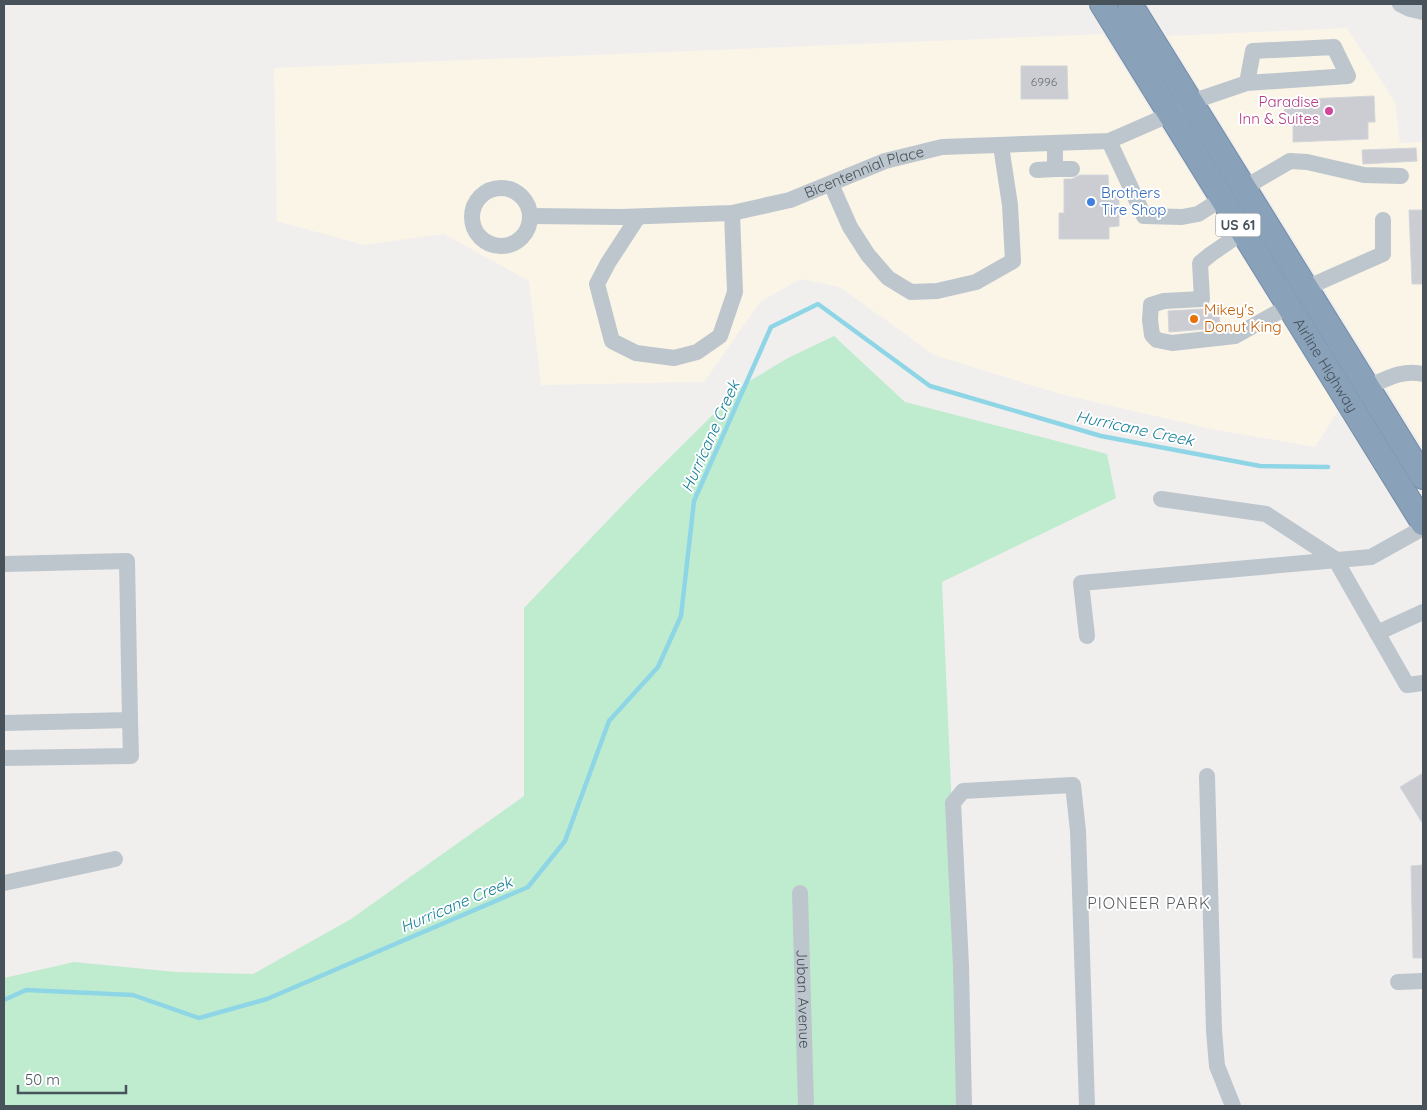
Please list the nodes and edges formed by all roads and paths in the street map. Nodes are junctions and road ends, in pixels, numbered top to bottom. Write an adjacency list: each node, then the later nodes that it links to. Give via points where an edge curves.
1 (1102, 4): 7 (highway, Airline Highway / US 61)
2 (1130, 4): 6 (highway, Airline Highway / US 61)
3 (1400, 4): 4 (street)
4 (1423, 12)
5 (1247, 83): 5 (street, Bicentennial Place, via 1257,83 1348,76 1334,47 1253,51); 6 (street, Bicentennial Place)
6 (1191, 102): 7 (street, Bicentennial Place); 14 (highway, Airline Highway / US 61)
7 (1171, 114): 8 (street, Bicentennial Place); 17 (highway, Airline Highway / US 61)
8 (1109, 141): 9 (street, Bicentennial Place); 17 (street, via 1144,216)
9 (1055, 144): 10 (street, Bicentennial Place); 11 (street, via 1063,169)
10 (1001, 146): 13 (street, Bicentennial Place, via 942,147 885,162); 13 (street, via 1010,205 1013,261 976,282 937,291 911,292 888,278 850,227)
11 (1037, 170)
12 (1400, 176): 14 (street, via 1364,176 1290,161)
13 (831, 184): 15 (street, Bicentennial Place, via 790,200)
14 (1249, 196): 17 (highway); 20 (highway, Airline Highway / US 61)
15 (732, 213): 18 (street, Bicentennial Place); 18 (street, via 735,292 720,336 697,352 674,358 636,353 612,341 603,308 597,284)
16 (531, 216): 18 (street, Bicentennial Place)
17 (1233, 216): 21 (highway, Airline Highway / US 61); 21 (street, via 1212,254 1200,264 1202,299 1164,301 1151,306 1152,335 1157,340 1172,343 1235,336)
18 (638, 217)
19 (1383, 220): 20 (street, via 1383,254)
20 (1306, 288): 23 (highway, Airline Highway / US 61)
21 (1288, 306): 26 (highway, Airline Highway / US 61)
22 (1423, 374): 23 (street, via 1404,372)
23 (1368, 387): 24 (highway, Airline Highway / US 61)
24 (1423, 477)
25 (1161, 499): 28 (street, via 1266,514)
26 (1423, 523)
27 (1423, 528): 28 (street, via 1371,556)
28 (1335, 559): 31 (street); 32 (street, via 1081,583)
29 (4, 564): 34 (street, via 127,562)
30 (1423, 612): 31 (street)
31 (1377, 633): 33 (street, via 1407,685)
32 (1086, 636)
33 (1423, 683)
34 (130, 720): 35 (street); 36 (street, via 131,756)
35 (4, 723)
36 (4, 758)
37 (1207, 776): 46 (street, via 1214,1032 1217,1066)
38 (115, 859): 39 (street)
39 (4, 883)
40 (800, 893): 43 (street, Juban Avenue)
41 (1423, 981): 42 (street)
42 (1398, 982)
43 (806, 1106)
44 (964, 1106): 45 (street, via 953,804 963,791 1072,785 1078,830)
45 (1087, 1106)
46 (1233, 1106)

